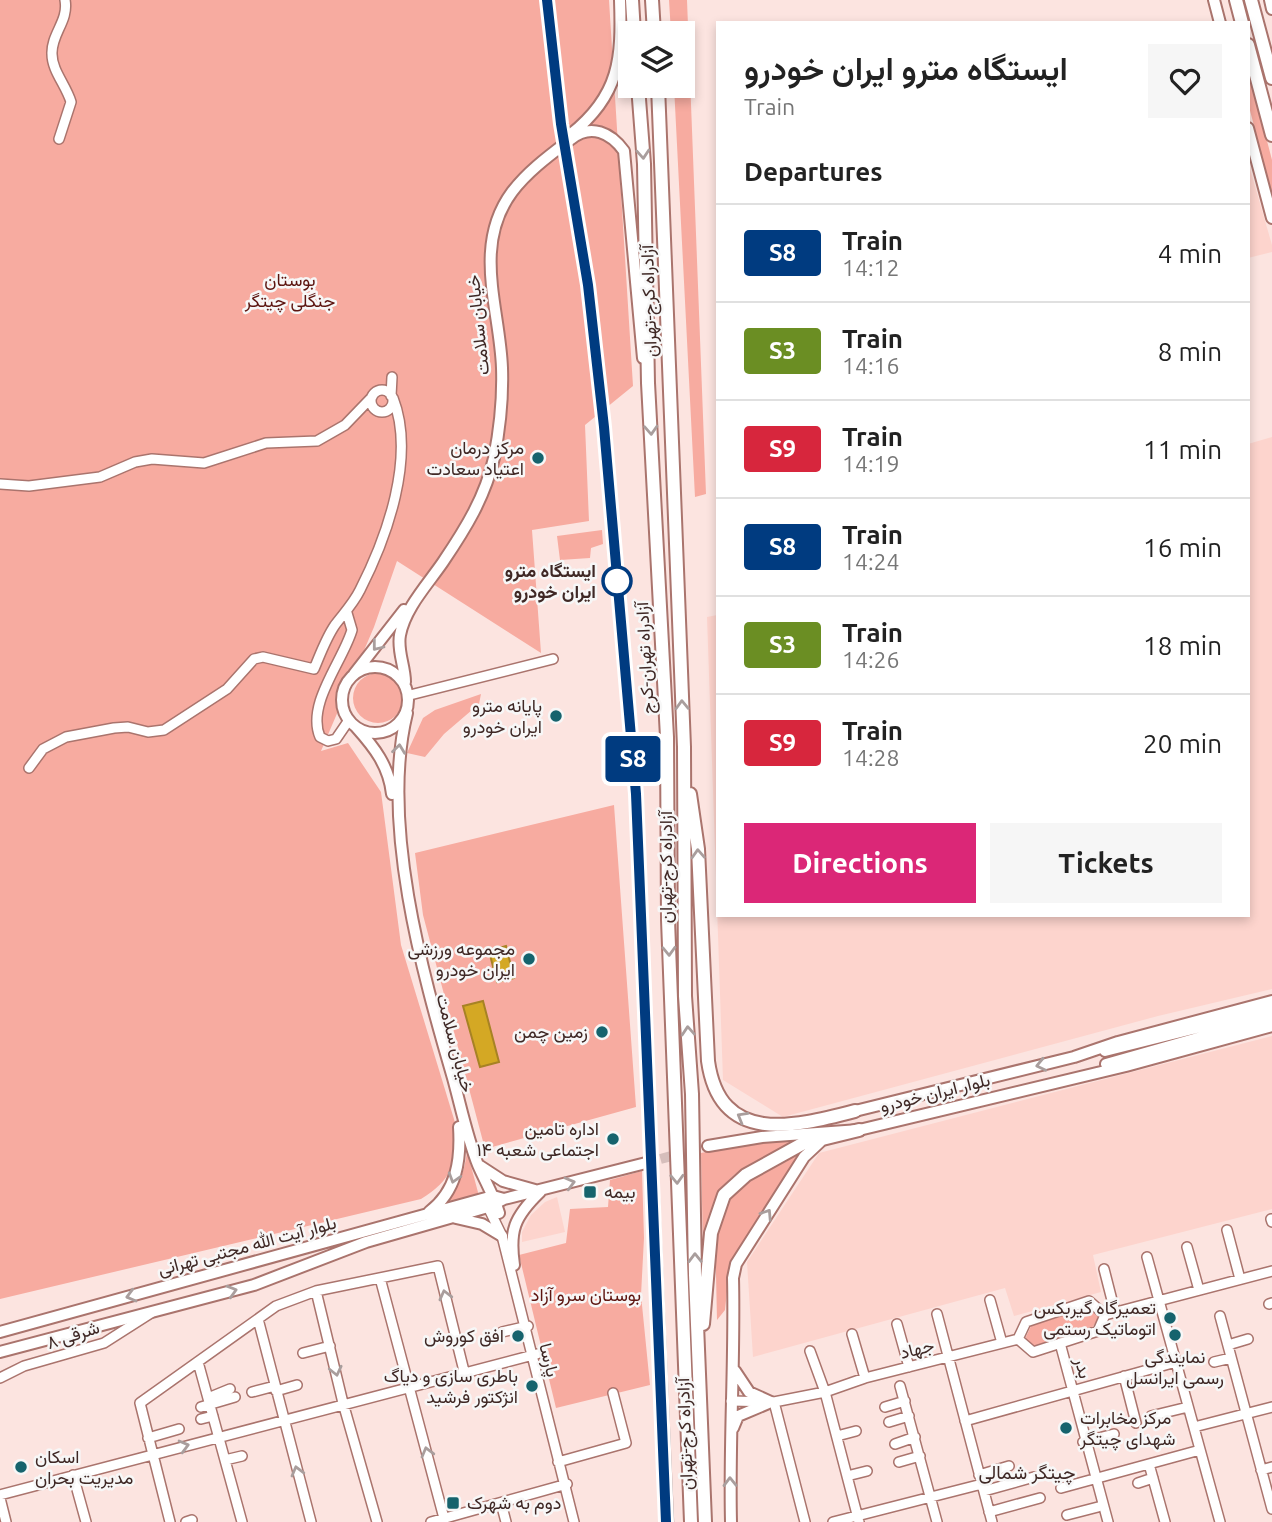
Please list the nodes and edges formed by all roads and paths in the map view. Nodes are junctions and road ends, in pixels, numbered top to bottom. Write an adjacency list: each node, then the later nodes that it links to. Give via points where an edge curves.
1 (65, 0): 20 (street, via 67,11 51,51 71,102)
2 (620, 0): 22 (main road, خیابان سلامت, via 618,68 605,98 594,115 517,178 495,214 485,262)
3 (632, 0): 10 (highway)
4 (652, 0): 11 (highway)
5 (1214, 0): 12 (main road)
6 (1236, 0): 13 (highway)
7 (1251, 0): 15 (highway)
8 (1270, 0): 9 (main road)
9 (1272, 9)
10 (633, 21)
11 (653, 21)
12 (1219, 21)
13 (1241, 21)
14 (1250, 52): 18 (highway)
15 (1272, 78)
16 (639, 98): 23 (highway, آزادراه تهران-کرج, one-way to 23)
17 (658, 98): 37 (highway, آزادراه کرج-تهران, one-way to 17)
18 (1272, 135)
19 (1250, 136): 21 (main road)
20 (59, 139)
21 (1272, 218)
22 (496, 336): 23 (main road, خیابان سلامت, via 490,255 505,205 525,177 578,133 607,134 624,151 628,168); 32 (main road, خیابان سلامت, one-way to 32, via 495,423 482,482 461,527); 33 (main road, خیابان سلامت, via 502,401 487,486 405,620 399,642)
23 (648, 383): 181 (highway, آزادراه تهران-کرج, one-way to 181, via 667,737 668,920)
24 (376, 394): 25 (street); 25 (street, via 392,377); 26 (street, via 372,407); 27 (street)
25 (392, 397): 26 (street, via 390,408); 28 (street)
26 (379, 412): 27 (street); 28 (street)
27 (357, 414): 29 (street, via 327,437 308,443 266,443 204,463 152,459 100,477 29,486)
28 (400, 428): 30 (street, via 398,476 389,511)
29 (0, 484)
30 (347, 613): 36 (street, via 352,630 328,677 317,722 320,737 328,741); 38 (street, via 334,626 314,669 254,659 227,689 164,730 148,733 128,727 66,737 43,749)
31 (552, 659): 34 (street)
32 (354, 674): 33 (main road, via 382,668); 36 (main road, via 343,691 344,711)
33 (405, 682): 34 (main road)
34 (410, 695): 35 (main road)
35 (407, 713): 36 (main road, via 378,732); 54 (main road, خیابان سلامت, one-way to 35, via 424,977 404,861 397,769)
36 (353, 723): 49 (main road, خیابان سلامت, via 375,748 390,776 407,928)
37 (684, 747): 48 (highway, one-way to 37, via 769,1126 734,1113 718,1098 708,1061 698,849); 88 (highway, آزادراه کرج-تهران, one-way to 37, via 685,996)
38 (29, 768)
39 (1272, 1001): 44 (main road, بلوار ایران خودرو)
40 (1272, 1009): 43 (main road, بلوار ایران خودرو)
41 (1272, 1017): 43 (main road, بلوار ایران خودرو)
42 (1272, 1026): 45 (main road, بلوار ایران خودرو)
43 (1219, 1027): 44 (main road, بلوار ایران خودرو); 45 (main road, بلوار ایران خودرو)
44 (1074, 1057): 46 (main road, بلوار ایران خودرو, one-way to 46)
45 (1077, 1075): 47 (main road, بلوار ایران خودرو)
46 (929, 1091): 47 (main road); 48 (main road, بلوار ایران خودرو)
47 (934, 1110): 50 (main road, بلوار ایران خودرو)
48 (856, 1111)
49 (459, 1127): 56 (main road, خیابان سلامت); 57 (main road, one-way to 57, via 460,1149 449,1191)
50 (859, 1130): 51 (highway); 52 (main road, بلوار ایران خودرو)
51 (829, 1138): 88 (highway, via 814,1139 780,1156 746,1175 724,1195 711,1233); 100 (main road, one-way to 51, via 736,1264 804,1157 814,1145)
52 (708, 1146)
53 (646, 1163): 55 (main road, one-way to 53)
54 (478, 1164): 55 (main road, via 503,1181); 56 (main road, خیابان سلامت)
55 (542, 1191): 56 (main road); 63 (main road, via 515,1224 510,1239)
56 (494, 1203): 57 (main road, بلوار آیت الله مجتبی تهرانی); 58 (main road, بلوار آیت الله مجتبی تهرانی); 60 (street, پارسا); 63 (street, پارسا)
57 (422, 1217): 79 (main road, بلوار آیت الله مجتبی تهرانی, one-way to 79)
58 (450, 1218): 60 (main road, via 472,1220); 72 (main road, بلوار آیت الله مجتبی تهرانی, one-way to 58, via 254,1285 366,1241)
59 (1227, 1230): 67 (street)
60 (502, 1236): 78 (street, پارسا)
61 (1187, 1247): 68 (street)
62 (1147, 1257): 71 (street)
63 (514, 1265): 78 (street, پارسا)
64 (1104, 1269): 73 (street)
65 (1272, 1271): 67 (street)
66 (380, 1278): 69 (street); 99 (street, one-way to 66, via 438,1266); 106 (street)
67 (1240, 1279): 68 (street)
68 (1199, 1290): 71 (street)
69 (316, 1291): 76 (street, via 276,1306); 86 (street)
70 (990, 1300): 84 (street)
71 (1158, 1301): 73 (street); 96 (street)
72 (151, 1313): 90 (main road, بلوار آیت الله مجتبی تهرانی); 102 (street, ۸ شرقی, via 104,1343 24,1366)
73 (1110, 1313): 82 (street, via 1089,1301 1026,1322); 85 (street, via 1098,1331)
74 (936, 1314): 93 (street)
75 (1220, 1316): 87 (street)
76 (258, 1319): 95 (street); 107 (street)
77 (897, 1324): 98 (street)
78 (527, 1326): 80 (street); 92 (street, پارسا)
79 (0, 1332)
80 (502, 1332)
81 (852, 1334): 103 (street)
82 (1018, 1339): 84 (street, جهاد); 85 (street, via 1032,1352)
83 (1248, 1339): 87 (street)
84 (1002, 1343): 93 (street, جهاد)
85 (1058, 1344): 108 (street, بدر)
86 (330, 1346): 91 (street); 116 (street, one-way to 116)
87 (1228, 1346): 94 (street)
88 (699, 1349): 182 (highway, آزادراه کرج-تهران)
89 (810, 1351): 111 (street)
90 (0, 1352)
91 (303, 1353)
92 (534, 1355): 99 (street); 145 (street, پارسا)
93 (948, 1357): 98 (street, جهاد); 126 (street)
94 (1231, 1358): 97 (street); 121 (street)
95 (198, 1362): 118 (street); 136 (street, via 140,1403)
96 (1176, 1362): 101 (street); 117 (street)
97 (1214, 1362)
98 (909, 1367): 103 (street, جهاد)
99 (464, 1371): 106 (street)
100 (735, 1371): 113 (main road); 115 (main road, via 749,1392)
101 (1124, 1376): 108 (street); 128 (street)
102 (0, 1378)
103 (865, 1378): 111 (street, جهاد)
104 (297, 1385): 107 (street)
105 (901, 1385): 114 (street)
106 (408, 1386): 116 (street); 171 (street, one-way to 106)
107 (276, 1388): 109 (street); 125 (street)
108 (1070, 1391): 126 (street); 137 (street, بدر)
109 (252, 1392)
110 (613, 1392): 145 (street, via 626,1443)
111 (825, 1392): 115 (street, جهاد); 133 (street)
112 (233, 1393): 118 (street)
113 (731, 1401): 115 (street, جهاد); 138 (main road)
114 (905, 1401): 119 (street); 122 (street)
115 (772, 1402): 138 (main road, via 738,1416); 184 (street)
116 (343, 1403): 125 (street); 177 (street)
117 (1188, 1406): 123 (street); 129 (street)
118 (208, 1407): 124 (street); 134 (street)
119 (885, 1407)
120 (1272, 1407): 121 (street)
121 (1246, 1413): 129 (street); 150 (street)
122 (909, 1416): 127 (street); 135 (street)
123 (1151, 1416)
124 (201, 1419)
125 (284, 1419): 134 (street); 176 (street, one-way to 125)
126 (965, 1421): 157 (street)
127 (889, 1422)
128 (1136, 1423)
129 (1194, 1427): 140 (street)
130 (180, 1429): 136 (street)
131 (856, 1431): 133 (street)
132 (1114, 1434): 137 (street)
133 (837, 1436): 153 (street)
134 (219, 1437): 141 (street, one-way to 134); 144 (street)
135 (915, 1437): 139 (street); 143 (street)
136 (148, 1438): 141 (street)
137 (1084, 1442): 156 (street, بدر)
138 (729, 1443): 183 (main road, one-way to 138)
139 (895, 1444)
140 (1200, 1450): 147 (street); 191 (street)
141 (152, 1454): 152 (street); 174 (street)
142 (242, 1456): 144 (street)
143 (920, 1456): 146 (street); 163 (street)
144 (225, 1460): 175 (street)
145 (560, 1461): 159 (street, پارسا)
146 (899, 1462)
147 (1149, 1464): 155 (street); 156 (street)
148 (1009, 1466): 157 (street)
149 (1272, 1467): 150 (street)
150 (1261, 1470): 160 (street)
151 (867, 1471): 153 (street)
152 (73, 1475): 162 (street); 173 (street)
153 (847, 1476): 170 (street)
154 (1034, 1476): 157 (street)
155 (1153, 1478): 158 (street); 190 (street)
156 (1093, 1479): 161 (street); 166 (street, بدر); 189 (street, بدر)
157 (982, 1483): 163 (street); 168 (street)
158 (1138, 1483)
159 (566, 1485): 165 (street); 180 (street, پارسا)
160 (1269, 1486): 167 (street)
161 (1061, 1488)
162 (0, 1497): 172 (street)
163 (931, 1497): 170 (street); 186 (street)
164 (1040, 1498): 168 (street)
165 (501, 1503): 171 (street); 179 (street)
166 (1098, 1507): 169 (street); 188 (street, بدر)
167 (1272, 1509)
168 (989, 1511): 187 (street)
169 (1068, 1515)
170 (858, 1519): 185 (street)
171 (445, 1520): 178 (street)
172 (6, 1522)
173 (86, 1522)
174 (170, 1522)
175 (242, 1522)
176 (311, 1522)
177 (377, 1522)
178 (431, 1522)
179 (506, 1522)
180 (573, 1522)
181 (691, 1522)
182 (705, 1522)
183 (731, 1522)
184 (805, 1522)
185 (834, 1522)
186 (937, 1522)
187 (992, 1522)
188 (1102, 1522)
189 (1108, 1522)
190 (1165, 1522)
191 (1220, 1522)

